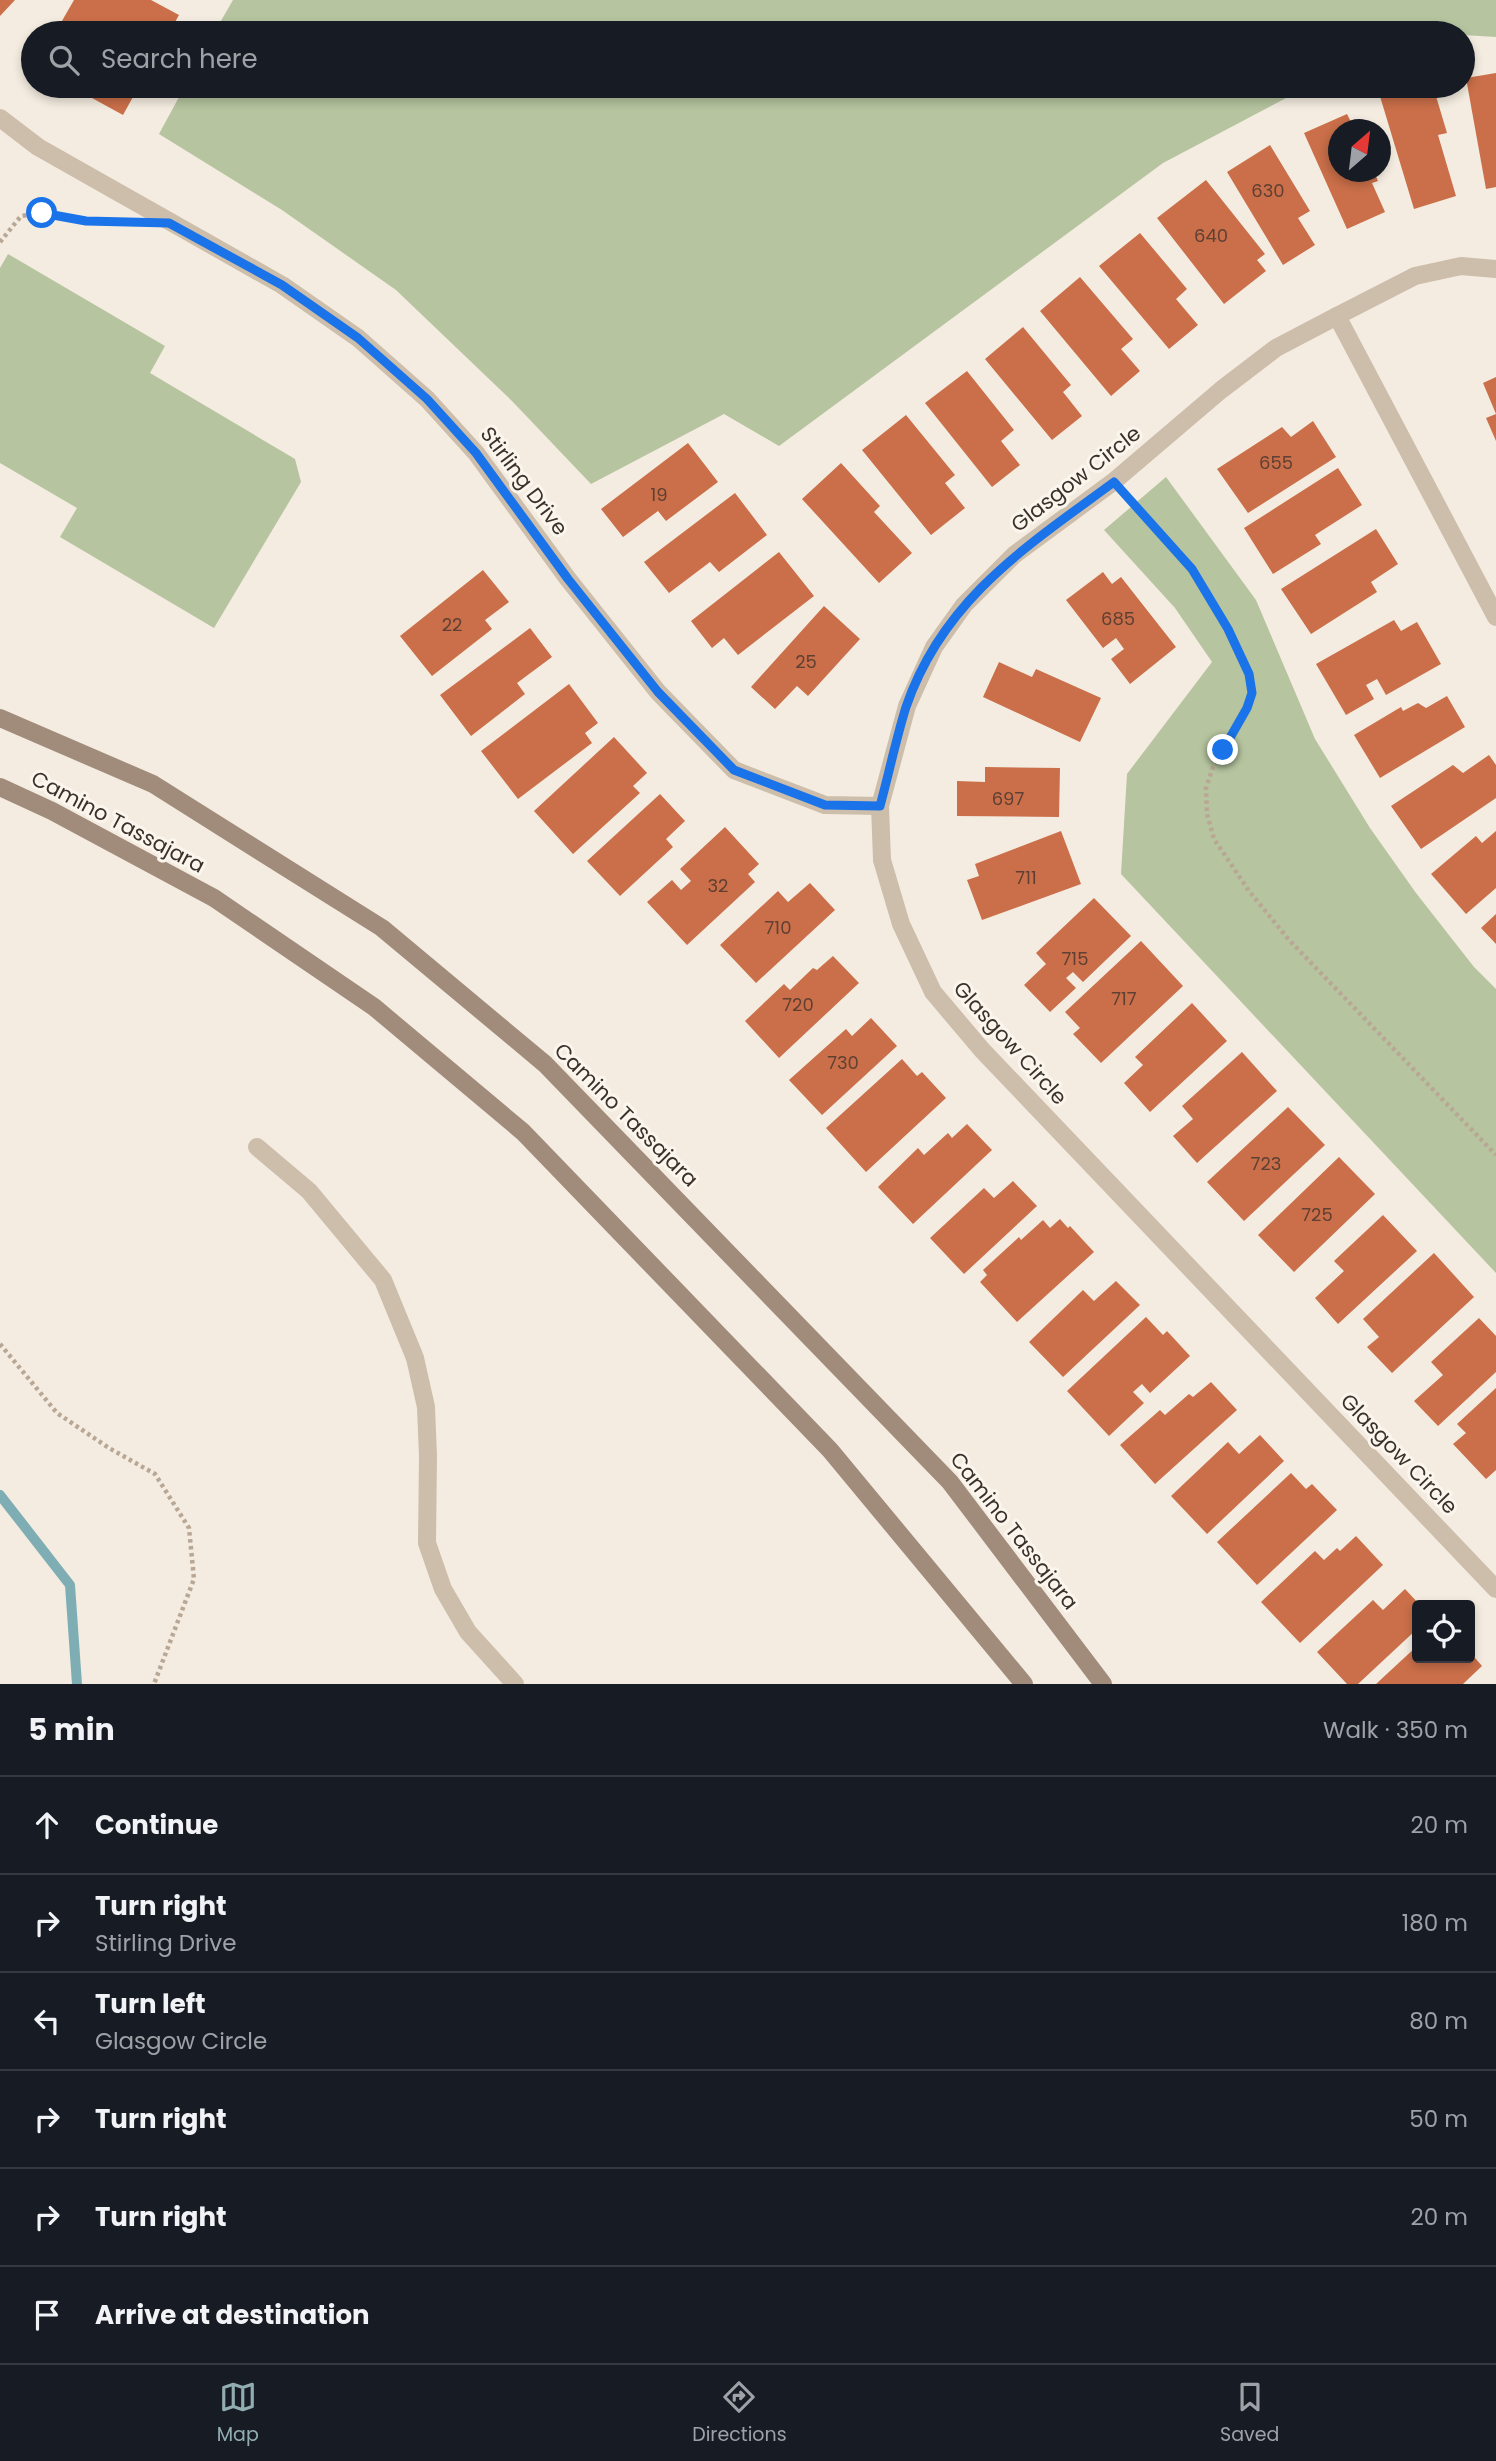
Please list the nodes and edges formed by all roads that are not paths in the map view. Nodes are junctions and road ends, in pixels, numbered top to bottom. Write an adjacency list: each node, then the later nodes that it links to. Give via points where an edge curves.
1 (0, 118): 7 (street, Stirling Drive, via 38,147 282,285 358,338 427,399 476,453 658,692 734,770 825,805)
2 (1496, 270): 3 (street, Glasgow Circle, via 1461,266 1415,276)
3 (1337, 316): 4 (street); 7 (street, Glasgow Circle, via 1276,348 1221,390 1114,482 1014,555 964,604 934,647 907,706)
4 (1496, 617)
5 (0, 718): 12 (main road, Camino Tassajara, via 153,784 382,928 545,1064 950,1482)
6 (0, 788): 11 (main road, Camino Tassajara, via 214,898 374,1007 523,1132 830,1450)
7 (880, 806): 9 (street, Glasgow Circle, via 882,860 901,924 933,992 982,1050)
8 (257, 1147): 10 (street, via 309,1191 383,1280 415,1358 426,1407 427,1544 443,1589 468,1632)
9 (1496, 1589)
10 (515, 1684)
11 (1024, 1684)
12 (1103, 1684)

